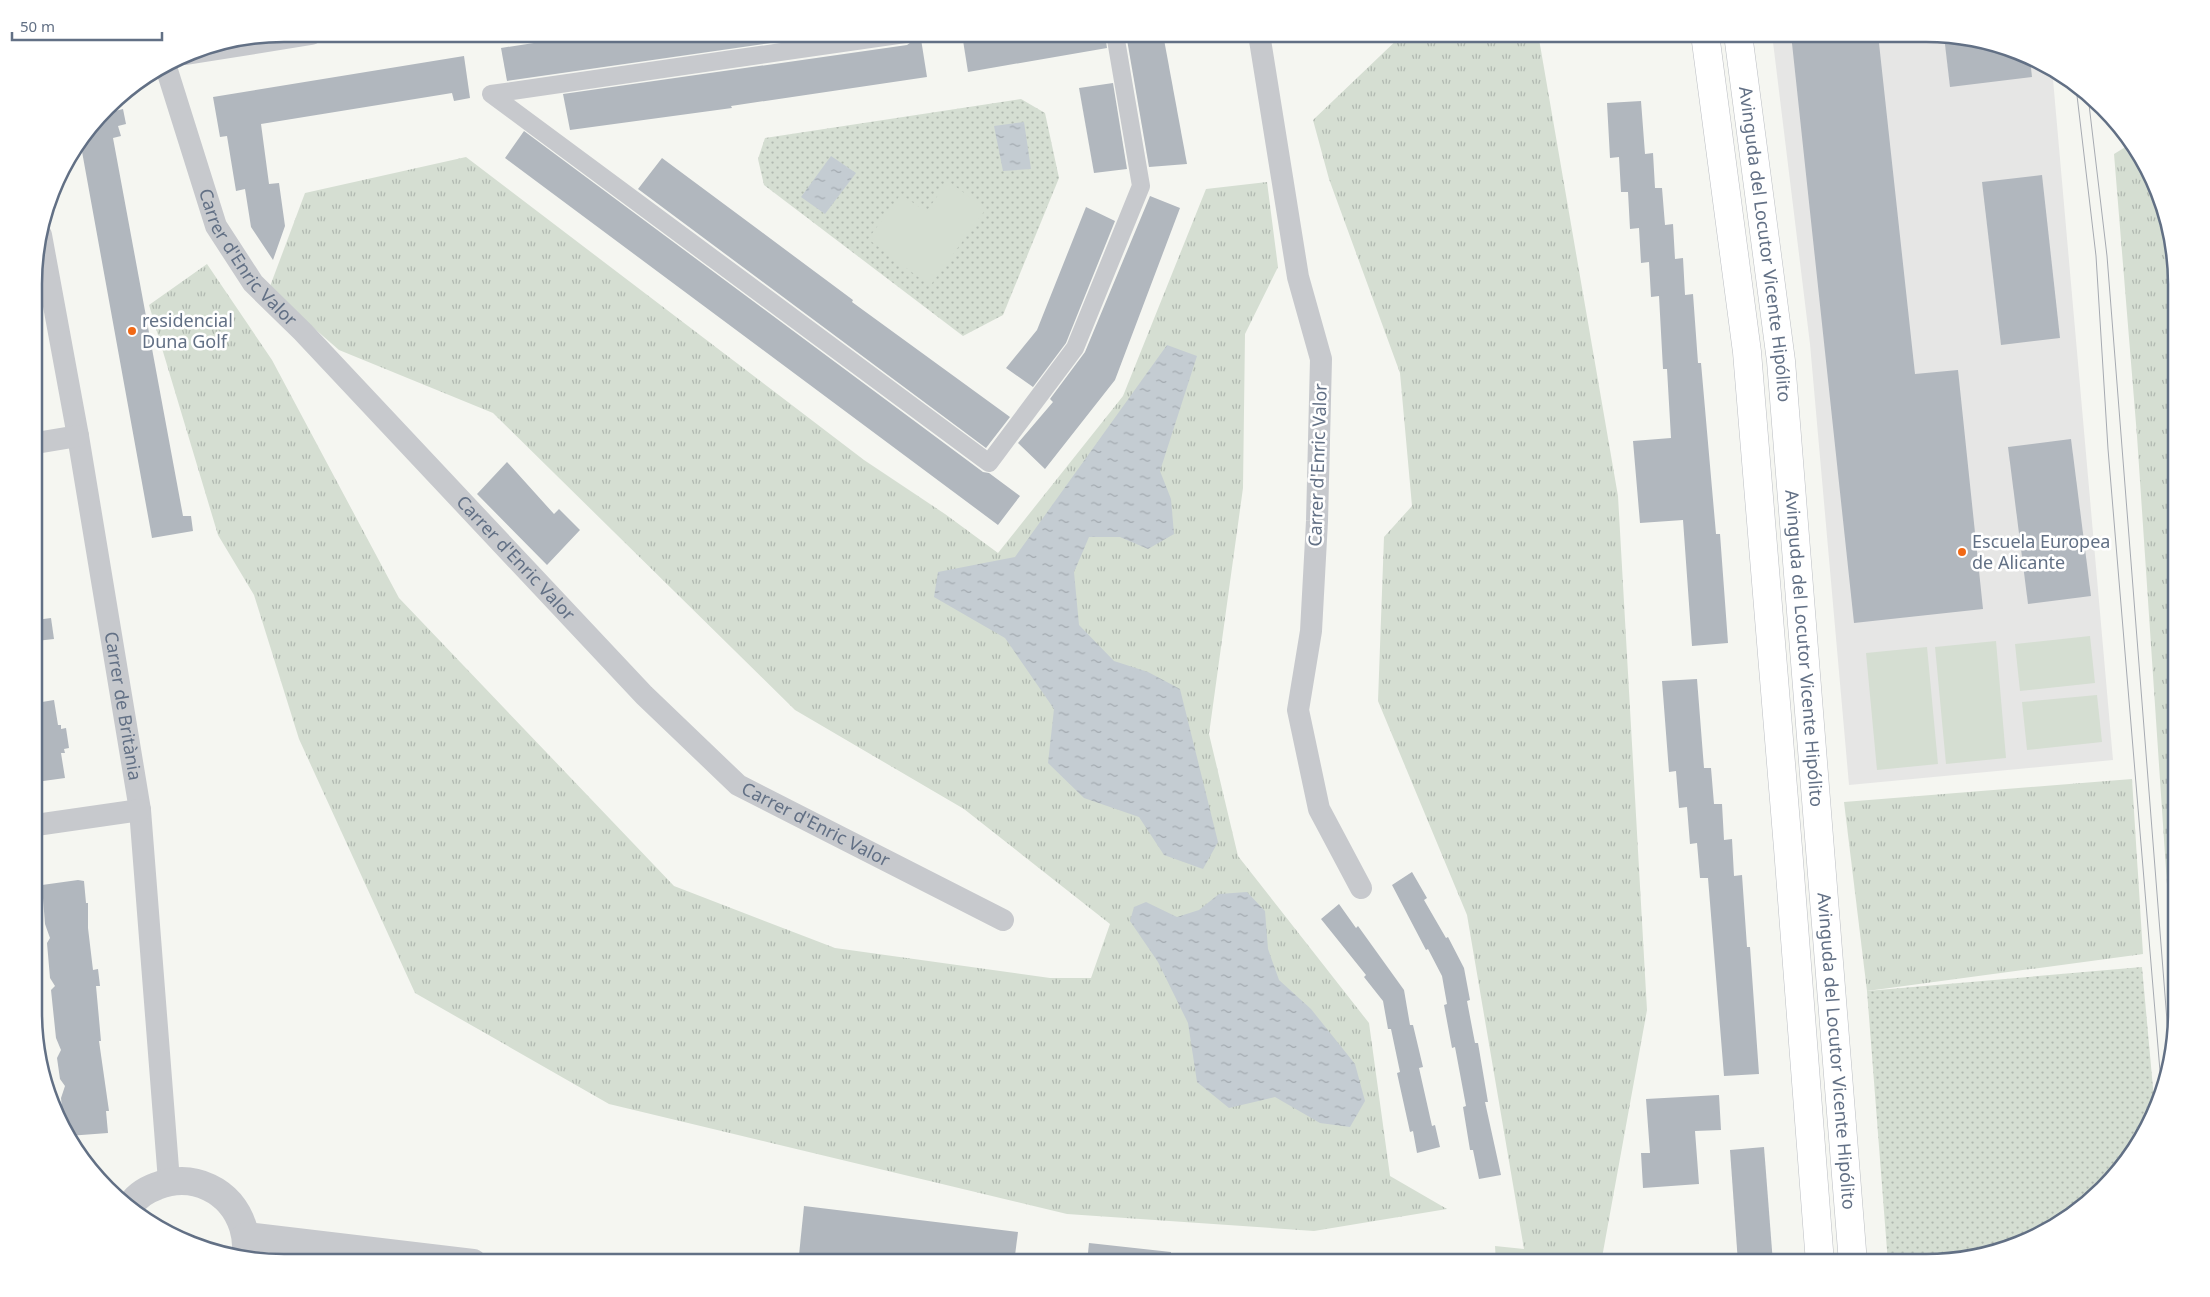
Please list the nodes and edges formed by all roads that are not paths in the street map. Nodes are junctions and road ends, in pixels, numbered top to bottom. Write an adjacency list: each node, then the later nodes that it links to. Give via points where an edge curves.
1 (850, 42): 2 (street, via 491,94 989,463 1075,348 1141,186)
2 (1116, 42)
3 (1260, 42): 12 (street, Carrer d'Enric Valor, via 1298,277 1321,359 1311,630 1298,710 1319,809)
4 (1706, 42): 18 (main road, Avinguda del Locutor Vicente Hipólito, via 1747,352)
5 (1739, 42): 19 (main road, Avinguda del Locutor Vicente Hipólito, via 1781,361)
6 (168, 73): 13 (street, Carrer d'Enric Valor, via 216,226 252,283 303,332 644,695 738,785)
7 (45, 255): 8 (street, Carrer de Britània)
8 (78, 436): 9 (street); 10 (street, Carrer de Britània)
9 (42, 442)
10 (140, 810): 11 (street); 14 (street, Carrer de Britània)
11 (42, 824)
12 (1362, 888)
13 (1003, 920)
14 (169, 1182): 15 (street, via 148,1189); 16 (street, via 190,1181 210,1187 227,1199 239,1216)
15 (135, 1202)
16 (245, 1247): 17 (street)
17 (345, 1254)
18 (1819, 1254)
19 (1852, 1254)

